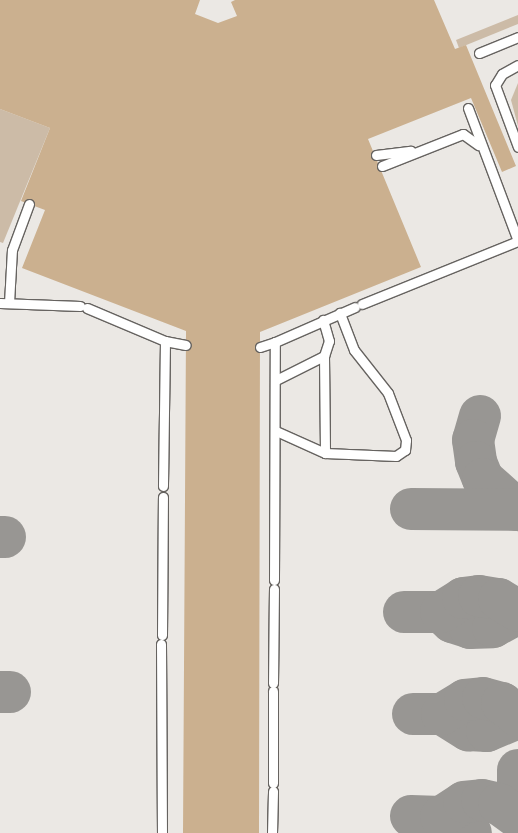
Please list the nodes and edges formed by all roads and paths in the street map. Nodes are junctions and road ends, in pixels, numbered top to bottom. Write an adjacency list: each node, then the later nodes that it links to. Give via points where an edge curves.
1 (518, 37): 2 (lane)
2 (479, 53)
3 (518, 65): 5 (lane, via 502,74 495,85)
4 (468, 108): 7 (lane)
5 (518, 147)
6 (420, 150): 7 (lane, via 462,134 472,138); 8 (lane); 9 (lane)
7 (481, 150): 11 (lane)
8 (376, 154)
9 (382, 166)
10 (29, 204): 12 (lane, via 12,250)
11 (518, 241): 13 (lane)
12 (4, 303): 15 (lane, via 83,307)
13 (340, 313): 14 (lane); 22 (lane, via 354,350 388,393 406,445 396,456)
14 (323, 320): 16 (lane); 19 (lane, via 329,341)
15 (165, 341): 17 (lane); 23 (lane)
16 (276, 342): 18 (lane); 20 (lane)
17 (186, 345)
18 (260, 347)
19 (324, 356): 20 (lane); 22 (lane)
20 (276, 380): 21 (lane)
21 (276, 430): 22 (lane); 26 (lane)
22 (324, 453)
23 (163, 486)
24 (163, 497): 25 (lane)
25 (162, 833)
26 (272, 833)

